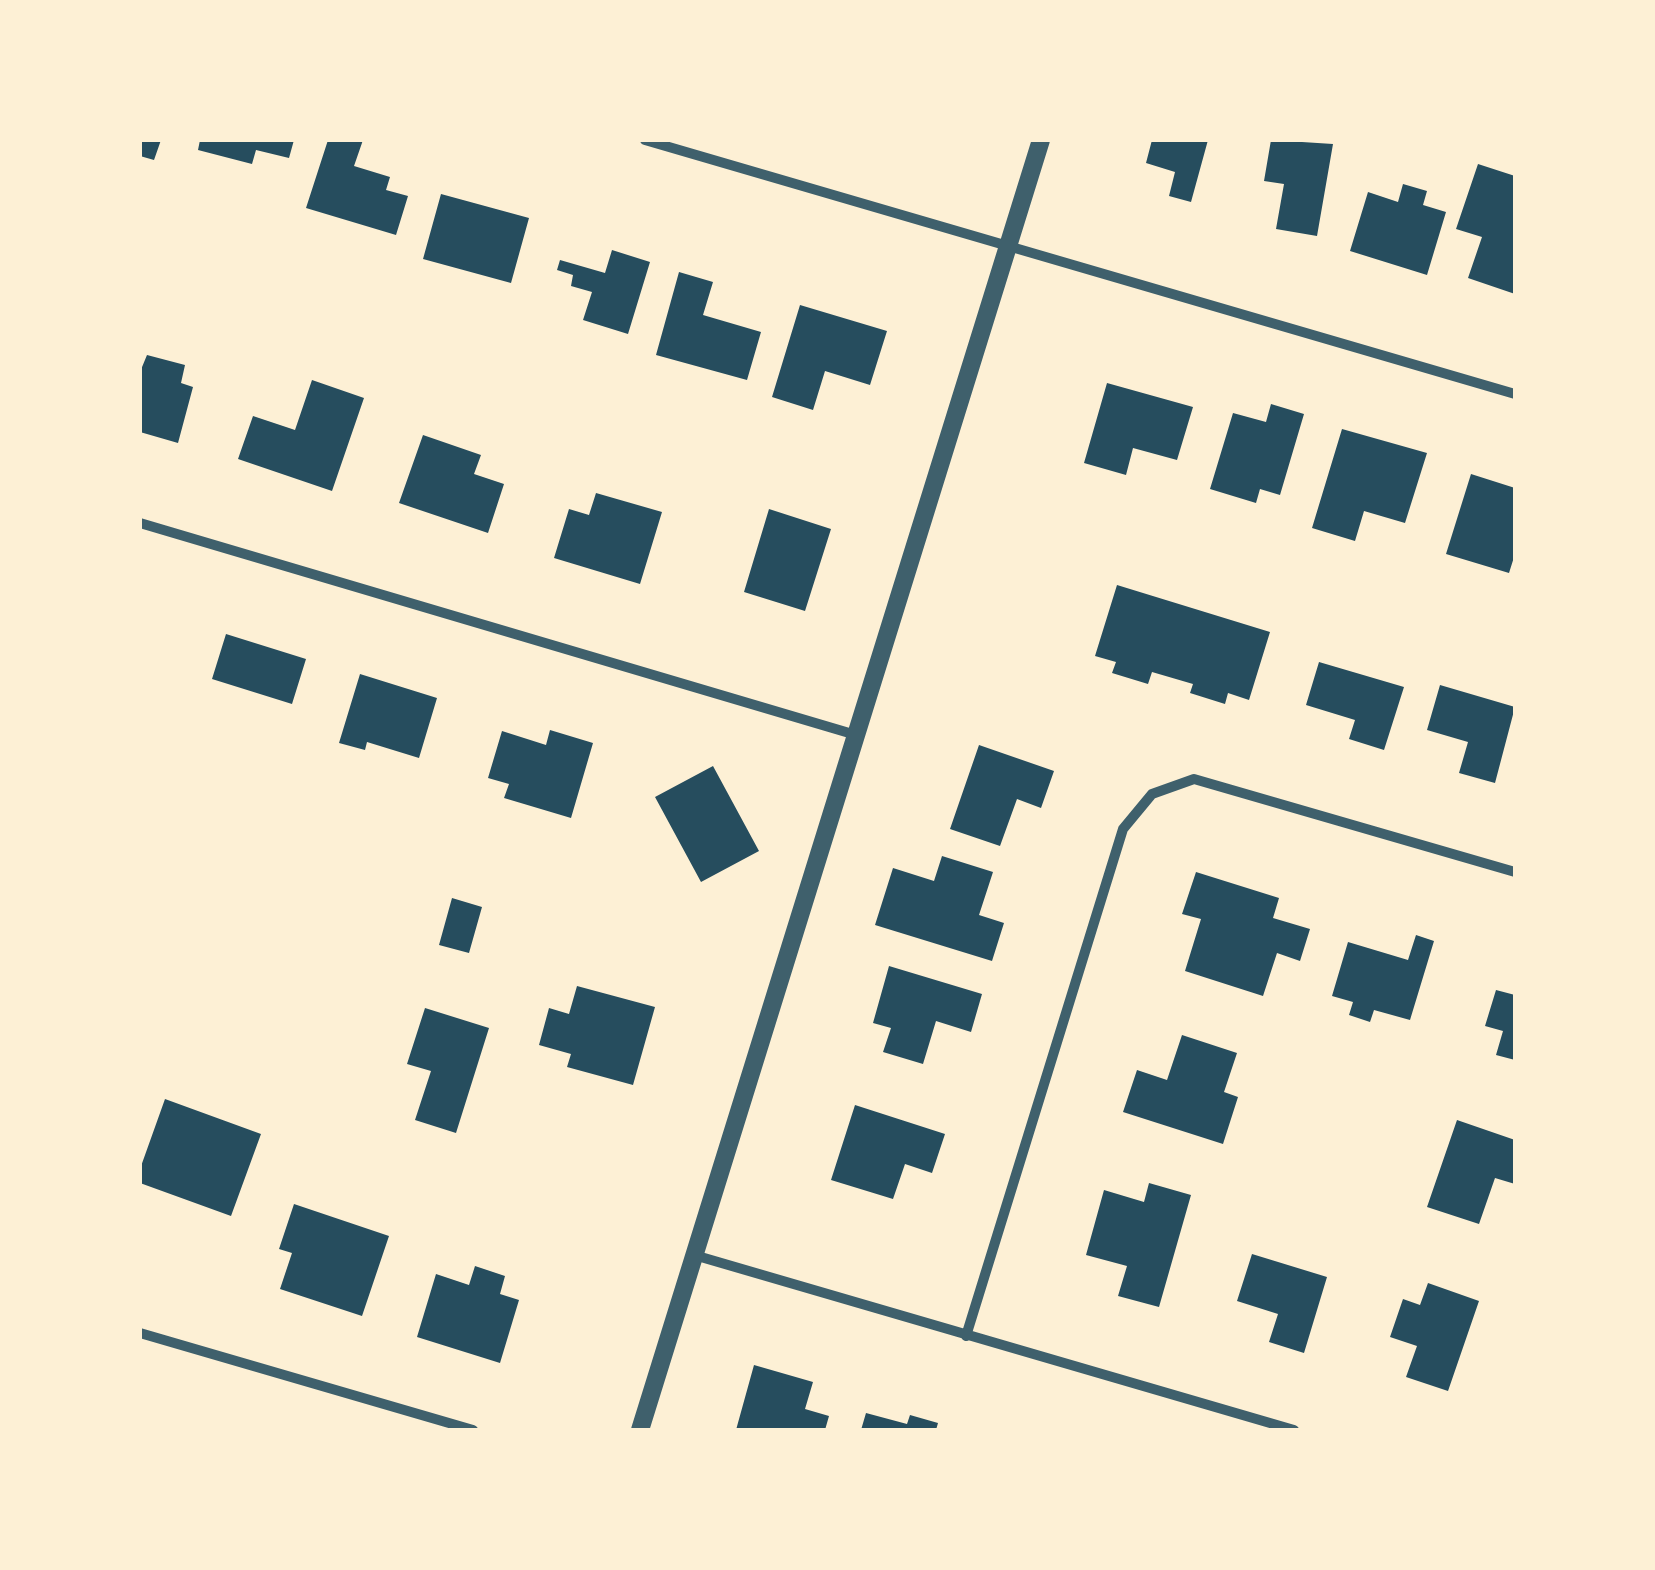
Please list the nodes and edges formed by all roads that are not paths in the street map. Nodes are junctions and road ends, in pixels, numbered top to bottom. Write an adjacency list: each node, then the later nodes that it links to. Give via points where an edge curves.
1 (645, 140): 3 (street)
2 (1042, 140): 3 (street)
3 (1007, 248): 4 (street); 6 (street)
4 (1515, 394)
5 (140, 522): 6 (street)
6 (856, 735): 8 (street)
7 (1515, 872): 10 (street, via 1194,779 1152,794 1123,829)
8 (694, 1255): 10 (street); 12 (street)
9 (140, 1333): 11 (street)
10 (966, 1336): 13 (street)
11 (474, 1430)
12 (640, 1430)
13 (1294, 1430)

